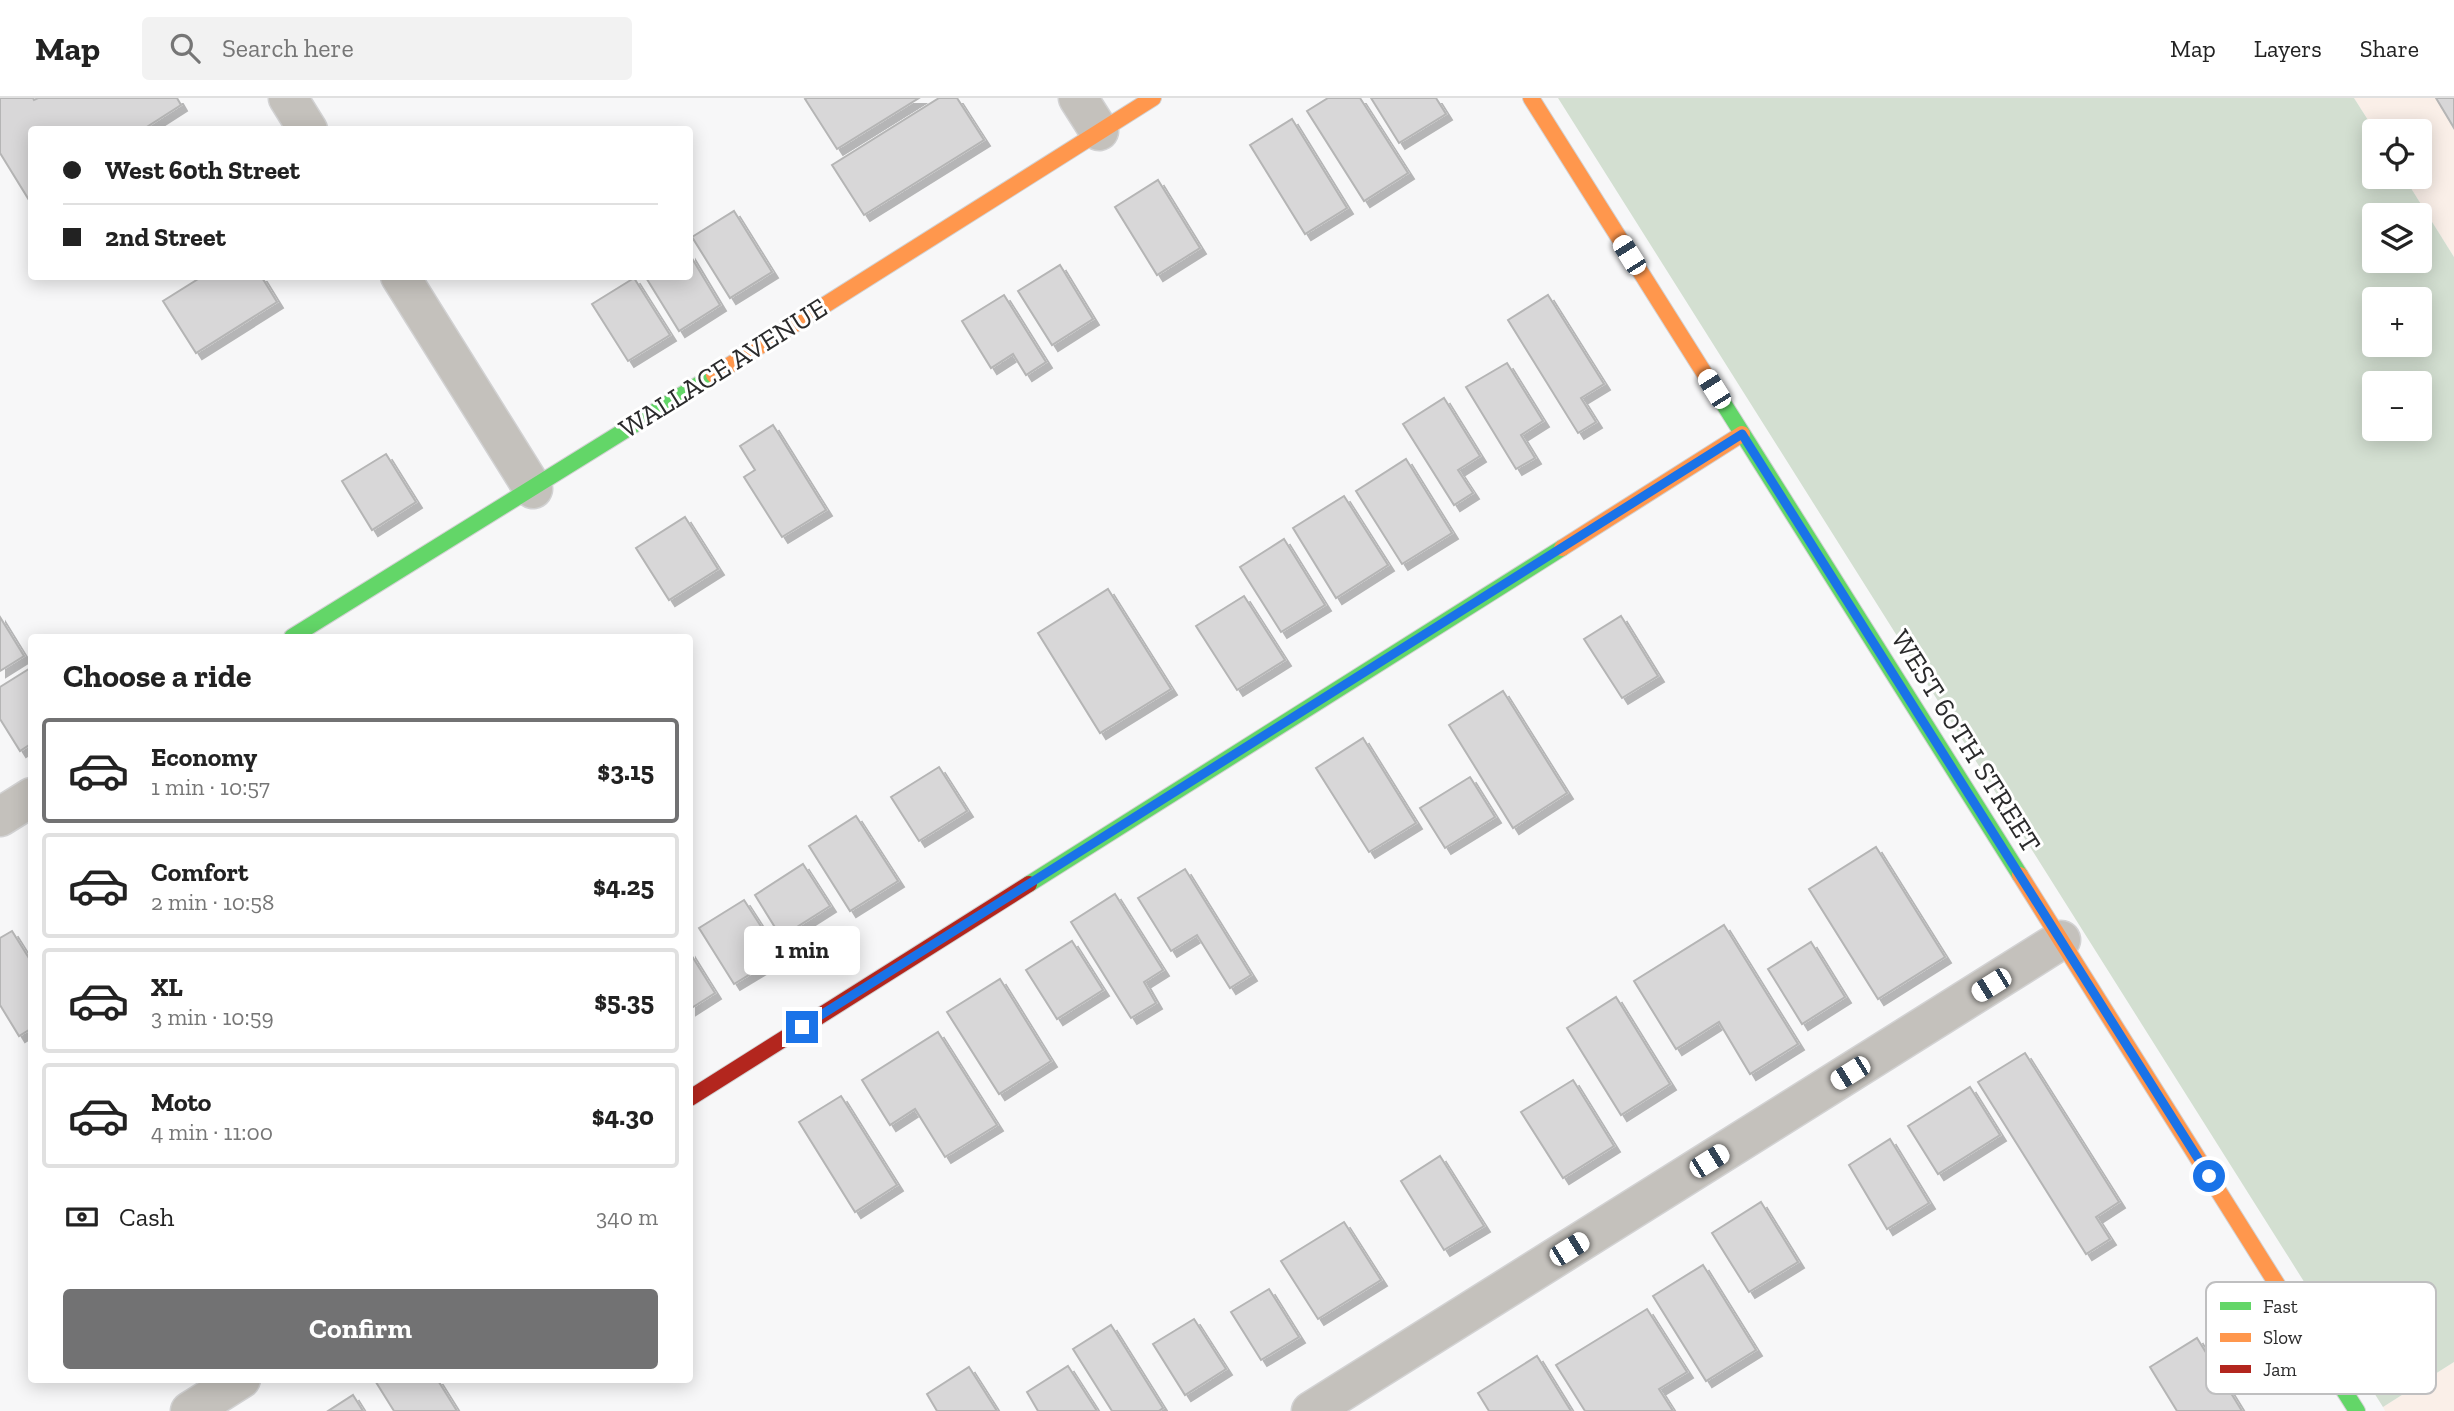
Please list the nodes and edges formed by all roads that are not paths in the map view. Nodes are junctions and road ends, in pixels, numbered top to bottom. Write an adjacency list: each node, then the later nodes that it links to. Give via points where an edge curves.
1 (288, 98): 5 (street)
2 (1078, 98): 6 (street)
3 (1153, 98): 6 (street, WALLACE AVENUE)
4 (1531, 98): 8 (street, WEST 60TH STREET)
5 (306, 126)
6 (1098, 131): 9 (street, WALLACE AVENUE)
7 (402, 280): 9 (street)
8 (1742, 434): 13 (street, WEST 60TH STREET); 14 (street)
9 (533, 489): 10 (street, WALLACE AVENUE)
10 (297, 634)
11 (28, 800): 12 (street)
12 (0, 817)
13 (2061, 940): 15 (street, WEST 60TH STREET); 19 (street)
14 (693, 1096)
15 (2276, 1282)
16 (235, 1383): 18 (street)
17 (2346, 1394): 20 (street, WEST 60TH STREET)
18 (190, 1411)
19 (1311, 1411)
20 (2357, 1411)

